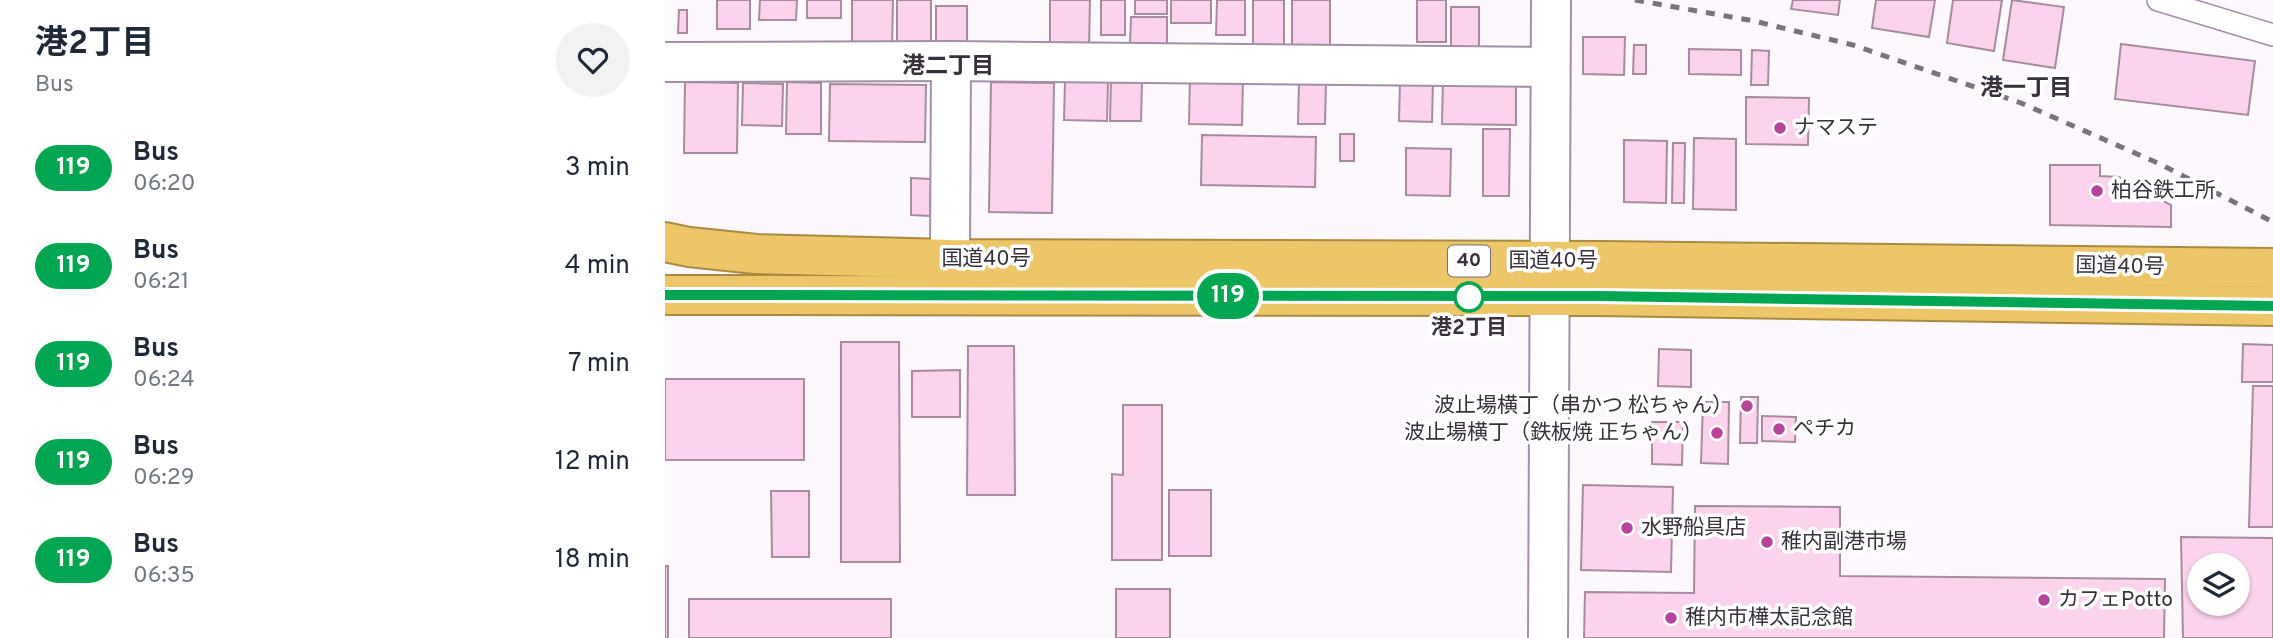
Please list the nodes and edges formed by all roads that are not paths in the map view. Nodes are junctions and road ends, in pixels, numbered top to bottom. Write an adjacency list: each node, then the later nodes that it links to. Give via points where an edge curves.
1 (1551, 0): 6 (street)
2 (2158, 0): 3 (lane)
3 (2273, 35)
4 (951, 61): 5 (street); 6 (street); 8 (street)
5 (665, 62)
6 (1550, 67): 10 (street)
7 (665, 242): 8 (highway, 国道40号 / 40, via 756,254)
8 (950, 259): 10 (highway, 国道40号 / 40)
9 (2273, 268): 10 (highway, 国道40号 / 40)
10 (1551, 279): 11 (highway, 国道40号 / 40); 12 (highway, 国道40号 / 40); 13 (street)
11 (665, 295)
12 (2273, 306)
13 (1548, 638)

